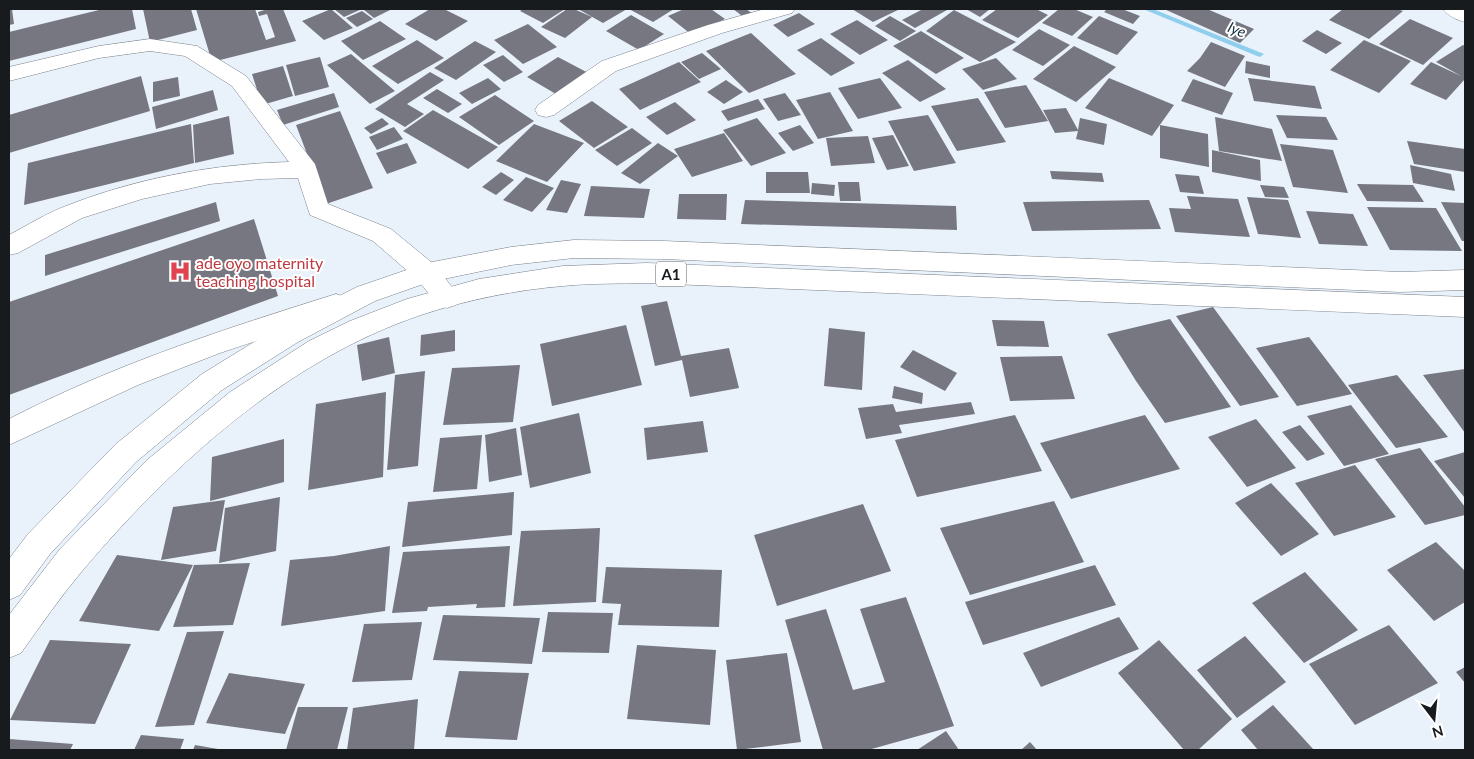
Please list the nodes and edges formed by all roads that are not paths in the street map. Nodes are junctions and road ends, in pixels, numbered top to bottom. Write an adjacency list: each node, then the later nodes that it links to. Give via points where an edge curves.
1 (784, 9): 5 (main road, via 714,29 609,66)
2 (1453, 9): 3 (main road)
3 (1465, 16)
4 (9, 74): 6 (main road, via 99,52 150,45 190,50 238,81)
5 (546, 110)
6 (307, 170): 7 (main road, via 210,176 140,191 74,212); 8 (main road, via 318,210 382,235)
7 (9, 246)
8 (427, 273): 9 (main road, A1, via 511,256 574,249 664,250); 11 (main road, A1); 12 (main road)
9 (999, 276): 10 (main road, A1, via 1400,282); 12 (main road, A1, via 647,273 564,276 478,289); 13 (main road, A1)
10 (1465, 280)
11 (366, 294): 14 (main road, via 215,343 129,376); 15 (main road, A1, via 289,334 212,382 126,453 39,544)
12 (447, 298): 16 (main road, A1, via 359,328 318,349 240,400 157,469 71,560)
13 (1465, 307)
14 (9, 434)
15 (9, 584)
16 (9, 641)

